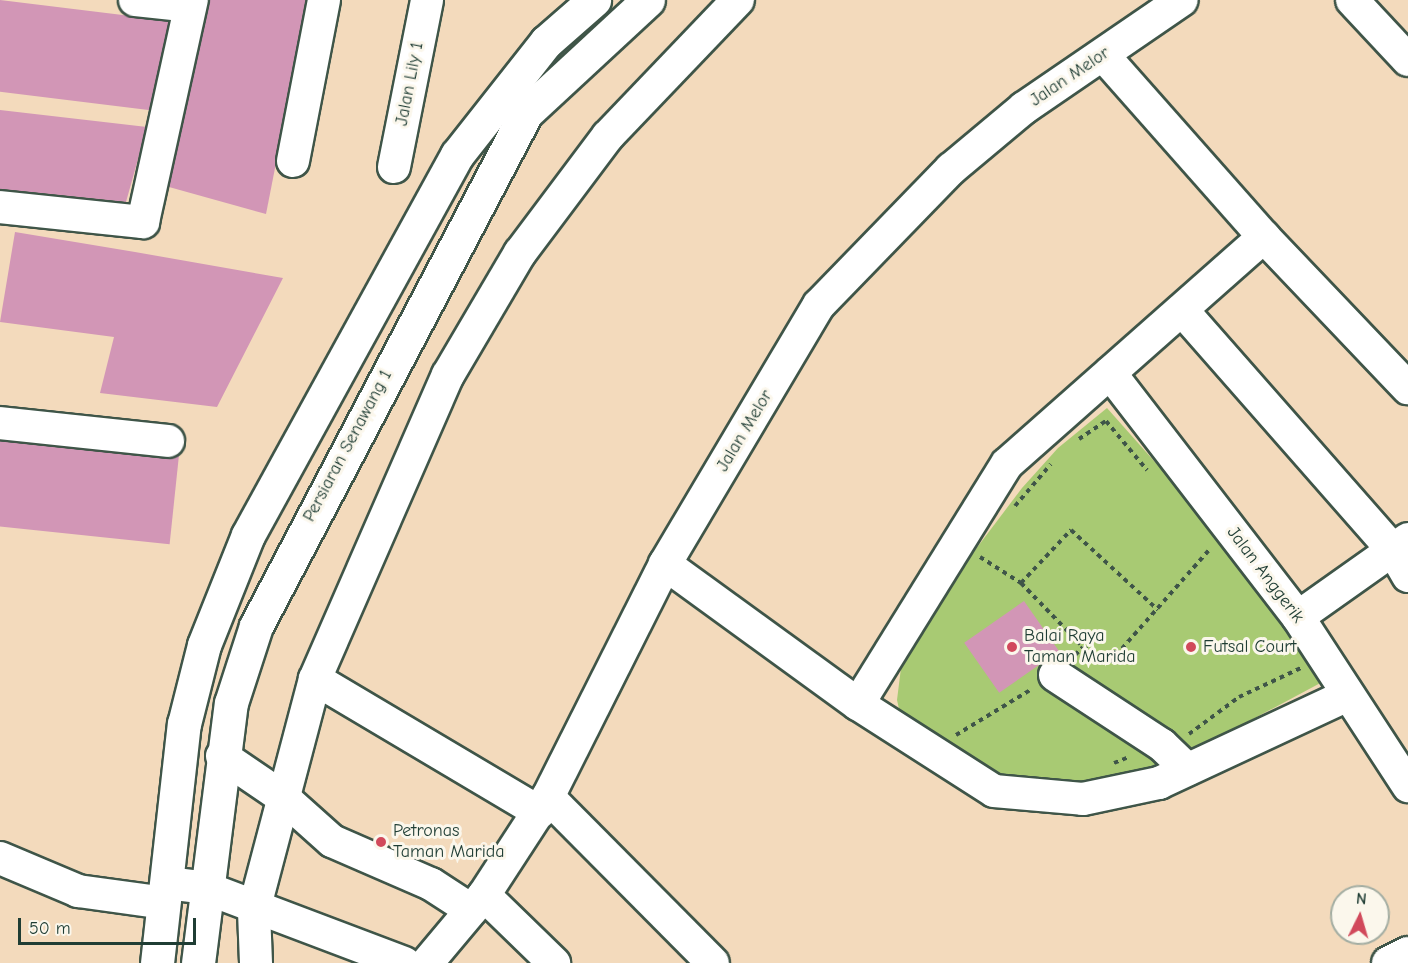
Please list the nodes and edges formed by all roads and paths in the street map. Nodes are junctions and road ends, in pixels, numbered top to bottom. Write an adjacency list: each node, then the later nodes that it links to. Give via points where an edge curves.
1 (135, 0): 9 (street)
2 (324, 0): 13 (street)
3 (427, 0): 14 (street, Jalan Lily 1)
4 (594, 0): 10 (main road)
5 (648, 0): 42 (main road, Persiaran Senawang 1, via 526,113 256,626 231,703)
6 (738, 0): 37 (street, via 608,136 520,253 448,375)
7 (1182, 0): 11 (street, Jalan Melor)
8 (1352, 0): 12 (street)
9 (191, 3): 15 (street, via 143,222)
10 (564, 15): 50 (main road, via 457,155 249,535 204,645 184,724)
11 (1103, 55): 16 (street); 31 (street, Jalan Melor, via 1024,108 951,170 819,306)
12 (1408, 60)
13 (294, 161)
14 (394, 167)
15 (0, 207)
16 (1264, 237): 17 (street); 19 (street)
17 (1182, 310): 18 (street); 29 (street)
18 (1110, 373): 34 (street, Jalan Anggerik); 39 (street, via 1007,464)
19 (1408, 388)
20 (0, 423): 21 (street)
21 (168, 441)
22 (1072, 445): 24 (path, via 1106,421)
23 (1056, 459): 25 (path)
24 (1151, 475)
25 (1013, 510)
26 (1204, 538): 28 (path)
27 (985, 546): 32 (path, via 978,555)
28 (1212, 548): 30 (path); 33 (path)
29 (1403, 555): 34 (street)
30 (1219, 556)
31 (665, 564): 39 (street); 47 (street, Jalan Melor)
32 (1021, 583): 33 (path, via 1083,647 1110,662); 33 (path, via 1071,530)
33 (1158, 610)
34 (1298, 617): 38 (street, Jalan Anggerik)
35 (1298, 660): 41 (path, via 1303,668 1239,697 1185,736)
36 (1055, 675): 40 (path, via 954,737); 41 (street)
37 (315, 679): 46 (street); 47 (street)
38 (1348, 695): 44 (street); 45 (street, Jalan Anggerik)
39 (858, 704): 44 (street, via 994,791 1083,800 1159,783)
40 (962, 742)
41 (1162, 745): 43 (path); 44 (street)
42 (222, 756): 46 (street); 49 (main road, Persiaran Senawang 1)
43 (1106, 765)
44 (1187, 769)
45 (1407, 780)
46 (285, 799): 51 (street, via 333,841); 52 (street)
47 (544, 805): 51 (street, Jalan Melor); 60 (street)
48 (0, 858): 50 (street, via 78,891)
49 (206, 888): 50 (street); 52 (street); 55 (main road, Persiaran Senawang 1)
50 (165, 893): 54 (main road)
51 (478, 903): 58 (street, Jalan Melor); 59 (street)
52 (254, 910): 56 (street); 57 (street)
53 (1408, 953): 61 (street)
54 (157, 963)
55 (198, 963)
56 (256, 963)
57 (404, 963)
58 (427, 963)
59 (554, 963)
60 (713, 963)
61 (1388, 963)

